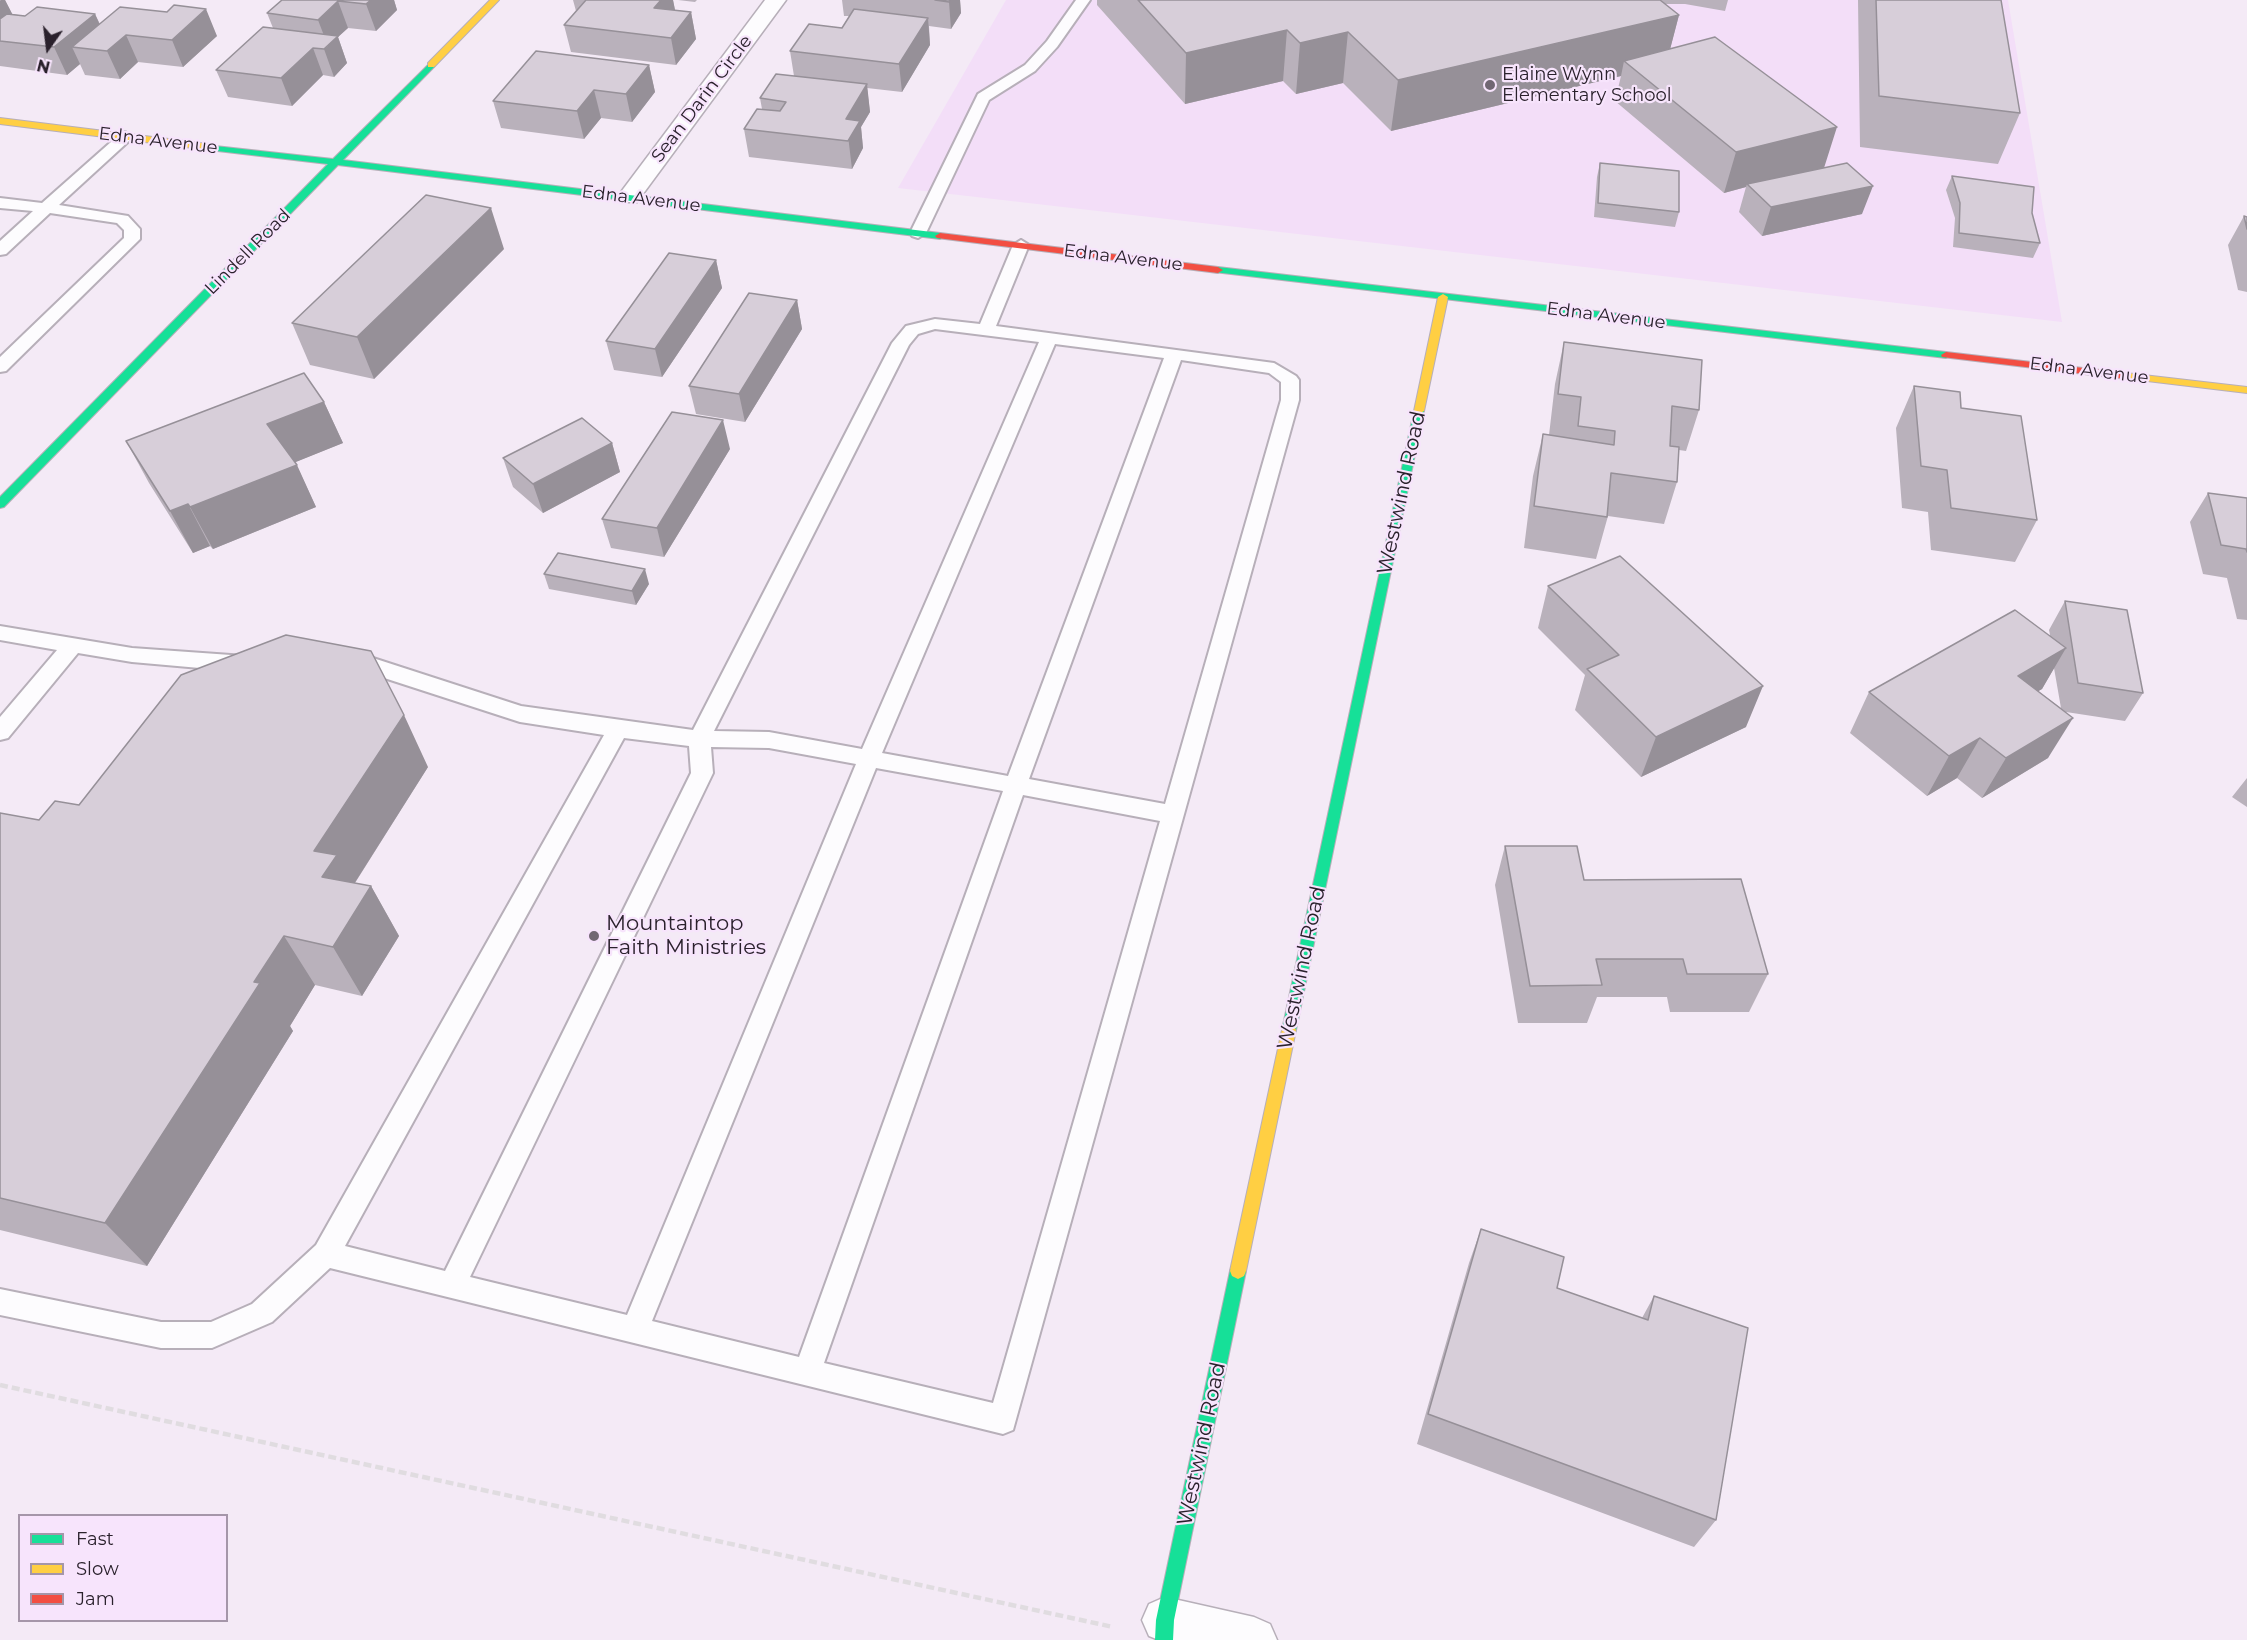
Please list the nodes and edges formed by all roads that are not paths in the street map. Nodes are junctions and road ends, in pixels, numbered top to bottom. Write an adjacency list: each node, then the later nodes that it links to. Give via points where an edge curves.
1 (495, 0): 6 (street, Lindell Road)
2 (776, 0): 7 (street, Sean Darin Circle)
3 (1083, 0): 10 (lane, via 1030,68 983,97)
4 (0, 121): 5 (street, Edna Avenue)
5 (125, 137): 6 (street, Edna Avenue); 9 (lane)
6 (335, 164): 7 (street, Edna Avenue); 19 (street, Lindell Road)
7 (628, 197): 10 (street, Edna Avenue)
8 (0, 202): 9 (lane)
9 (46, 208): 12 (lane); 17 (lane, via 122,219 132,229 132,239)
10 (918, 233): 11 (street, Edna Avenue)
11 (1021, 245): 13 (street, Edna Avenue); 14 (lane)
12 (0, 250)
13 (1443, 297): 18 (street, Edna Avenue); 35 (street, Westwind Road)
14 (987, 330): 15 (lane); 26 (lane, via 935,324 912,330 901,343)
15 (1049, 338): 16 (lane); 27 (lane)
16 (1174, 354): 28 (lane); 29 (lane, via 1274,368 1290,380 1290,400)
17 (0, 367)
18 (2247, 390)
19 (0, 504)
20 (0, 633): 21 (lane)
21 (73, 645): 23 (lane, via 132,655); 25 (lane)
22 (334, 664): 24 (lane, via 373,666 520,714)
23 (263, 666)
24 (618, 729): 26 (lane); 30 (lane)
25 (0, 732)
26 (699, 739): 27 (lane, via 769,740); 31 (lane, via 702,773)
27 (869, 758): 28 (lane); 33 (lane)
28 (1016, 785): 29 (lane); 34 (lane)
29 (1172, 814): 34 (lane, via 1003,1420)
30 (326, 1254): 31 (lane); 32 (lane, via 262,1312 212,1335 161,1335)
31 (452, 1285): 33 (lane)
32 (0, 1302)
33 (635, 1329): 34 (lane)
34 (807, 1373)
35 (1165, 1632): 36 (street)
36 (1254, 1640)

